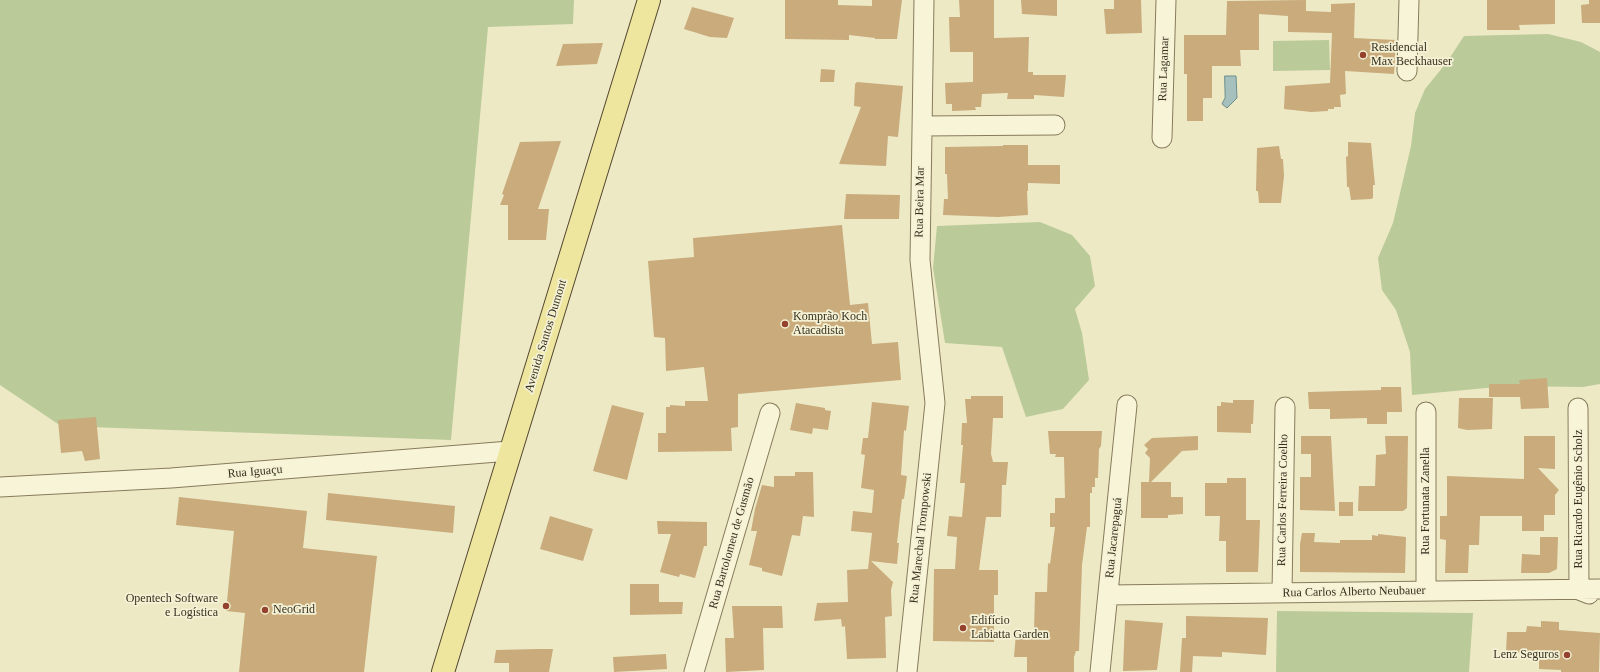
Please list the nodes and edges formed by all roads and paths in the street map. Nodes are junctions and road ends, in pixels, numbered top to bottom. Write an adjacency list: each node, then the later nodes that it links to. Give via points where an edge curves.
1 (649, 0): 15 (main road, Avenida Santos Dumont)
2 (924, 0): 7 (street, Rua Beira Mar)
3 (1166, 0): 8 (street, Rua Lagamar)
4 (1409, 0): 5 (street)
5 (1407, 71)
6 (1054, 125): 7 (street)
7 (922, 126): 9 (street, Rua Beira Mar, via 920,260)
8 (1162, 138)
9 (935, 404): 25 (street, Rua Marechal Trompowski)
10 (1127, 405): 21 (street, Rua Jacarepaguá)
11 (1285, 406): 20 (street, Rua Carlos Ferreira Coelho)
12 (1578, 408): 18 (street, Rua Ricardo Eugênio Scholz)
13 (1426, 412): 19 (street, Rua Fortunata Zanella)
14 (770, 413): 24 (street, Rua Bartolomeu de Gusmão)
15 (510, 451): 16 (street, Rua Iguaçu, via 171,478); 23 (main road, Avenida Santos Dumont)
16 (0, 486)
17 (1600, 589): 18 (street, Rua Carlos Alberto Neubauer)
18 (1579, 590): 19 (street, Rua Carlos Alberto Neubauer); 22 (street)
19 (1426, 591): 20 (street, Rua Carlos Alberto Neubauer)
20 (1282, 593): 21 (street, Rua Carlos Alberto Neubauer)
21 (1108, 595): 26 (street, Rua Jacarepaguá)
22 (1600, 599)
23 (443, 672)
24 (694, 672)
25 (907, 672)
26 (1100, 672)

